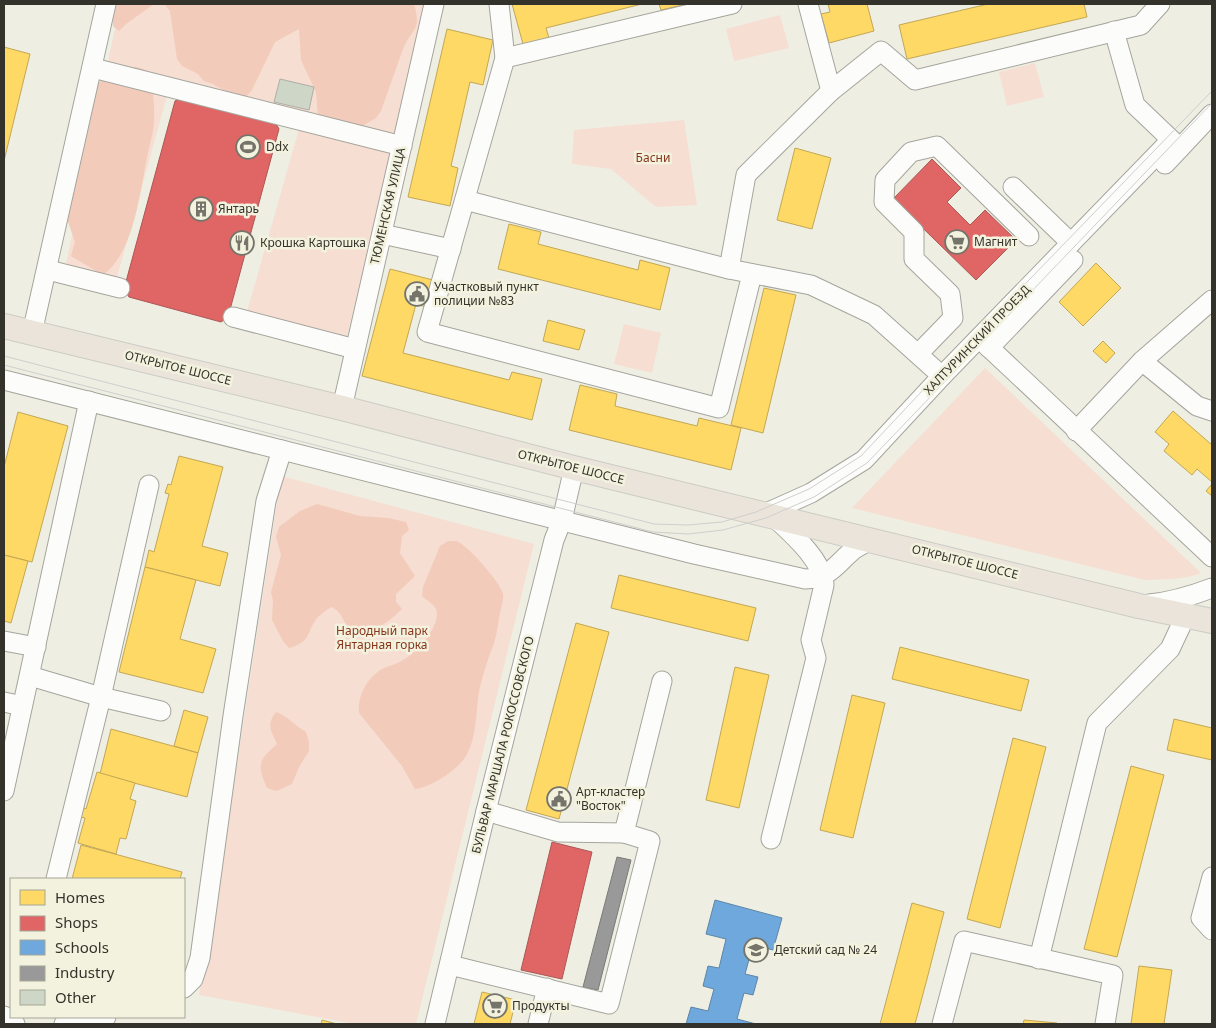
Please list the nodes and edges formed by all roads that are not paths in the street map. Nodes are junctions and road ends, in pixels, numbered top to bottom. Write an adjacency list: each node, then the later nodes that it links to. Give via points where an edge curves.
1 (106, 4): 9 (street)
2 (434, 4): 13 (street, ТЮМЕНСКАЯ УЛИЦА)
3 (498, 4): 8 (street)
4 (732, 4): 8 (street)
5 (808, 4): 10 (street)
6 (1160, 4): 7 (street, via 1141,25)
7 (1114, 31): 10 (street, via 914,80 881,50); 12 (street, via 1135,105)
8 (505, 58): 15 (street)
9 (93, 68): 13 (street); 21 (street)
10 (831, 91): 20 (street, via 746,174)
11 (1212, 114): 12 (street)
12 (1175, 144): 18 (street, ХАЛТУРИНСКИЙ ПРОЕЗД); 28 (street)
13 (402, 146): 16 (street, ТЮМЕНСКАЯ УЛИЦА)
14 (1013, 187): 18 (street)
15 (465, 200): 19 (street); 20 (street)
16 (382, 234): 19 (street); 29 (street, ТЮМЕНСКАЯ УЛИЦА)
17 (1029, 236): 30 (street, via 937,146 912,152 885,180 884,202 914,232 914,259 950,294 953,318)
18 (1071, 243): 28 (street, ХАЛТУРИНСКИЙ ПРОЕЗД)
19 (451, 249): 22 (street, via 427,332 719,408)
20 (729, 269): 22 (street)
21 (48, 270): 23 (street); 27 (street)
22 (752, 274): 30 (street, via 811,285 874,315)
23 (120, 288)
24 (1212, 300): 31 (street)
25 (233, 317): 29 (street)
26 (4, 326): 27 (main road, ОТКРЫТОЕ ШОССЕ)
27 (32, 333): 35 (main road, ОТКРЫТОЕ ШОССЕ)
28 (984, 343): 32 (street, ХАЛТУРИНСКИЙ ПРОЕЗД); 37 (street)
29 (355, 349): 35 (street, ТЮМЕНСКАЯ УЛИЦА)
30 (918, 354): 32 (street)
31 (1142, 361): 36 (street, via 1197,406); 37 (street)
32 (942, 376): 41 (street, ХАЛТУРИНСКИЙ ПРОЕЗД, via 864,460)
33 (4, 380): 34 (street)
34 (89, 402): 38 (street); 51 (street)
35 (342, 408): 39 (main road, ОТКРЫТОЕ ШОССЕ)
36 (1212, 411)
37 (1076, 431): 44 (street)
38 (282, 450): 42 (street); 67 (street, via 266,501 200,958 194,980)
39 (574, 468): 41 (main road, ОТКРЫТОЕ ШОССЕ); 42 (street, БУЛЬВАР МАРШАЛА РОКОССОВСКОГО)
40 (149, 485): 54 (street)
41 (769, 515): 43 (main road, ОТКРЫТОЕ ШОССЕ); 45 (street, via 802,545)
42 (562, 520): 45 (street, via 805,579); 59 (street, БУЛЬВАР МАРШАЛА РОКОССОВСКОГО, via 554,540)
43 (874, 540): 45 (street, via 853,549); 47 (main road, ОТКРЫТОЕ ШОССЕ)
44 (1212, 557)
45 (824, 576): 61 (street, via 811,640 816,658)
46 (1212, 588): 47 (street, via 1168,602)
47 (1139, 606): 48 (main road, ОТКРЫТОЕ ШОССЕ)
48 (1186, 615): 49 (main road, ОТКРЫТОЕ ШОССЕ); 65 (street, via 1170,649 1097,723)
49 (1212, 621)
50 (4, 641): 51 (street)
51 (36, 646): 52 (street)
52 (30, 676): 54 (street); 56 (street)
53 (662, 680): 60 (street)
54 (101, 697): 57 (street); 63 (street)
55 (4, 702): 56 (street)
56 (22, 706): 58 (street)
57 (161, 712)
58 (4, 791)
59 (486, 811): 60 (street, via 558,832); 66 (street, БУЛЬВАР МАРШАЛА РОКОССОВСКОГО)
60 (624, 834): 68 (street, via 650,841 609,1004)
61 (771, 839)
62 (1212, 877): 64 (street, via 1201,918)
63 (56, 878)
64 (1212, 930)
65 (1039, 959): 75 (street, via 964,941); 76 (street, via 1113,975)
66 (450, 965): 68 (street); 73 (street, БУЛЬВАР МАРШАЛА РОКОССОВСКОГО)
67 (185, 987)
68 (547, 988): 74 (street)
69 (4, 1016): 71 (street)
70 (100, 1018): 72 (street)
71 (14, 1024)
72 (64, 1024)
73 (435, 1024)
74 (538, 1024)
75 (942, 1024)
76 (1105, 1024)

